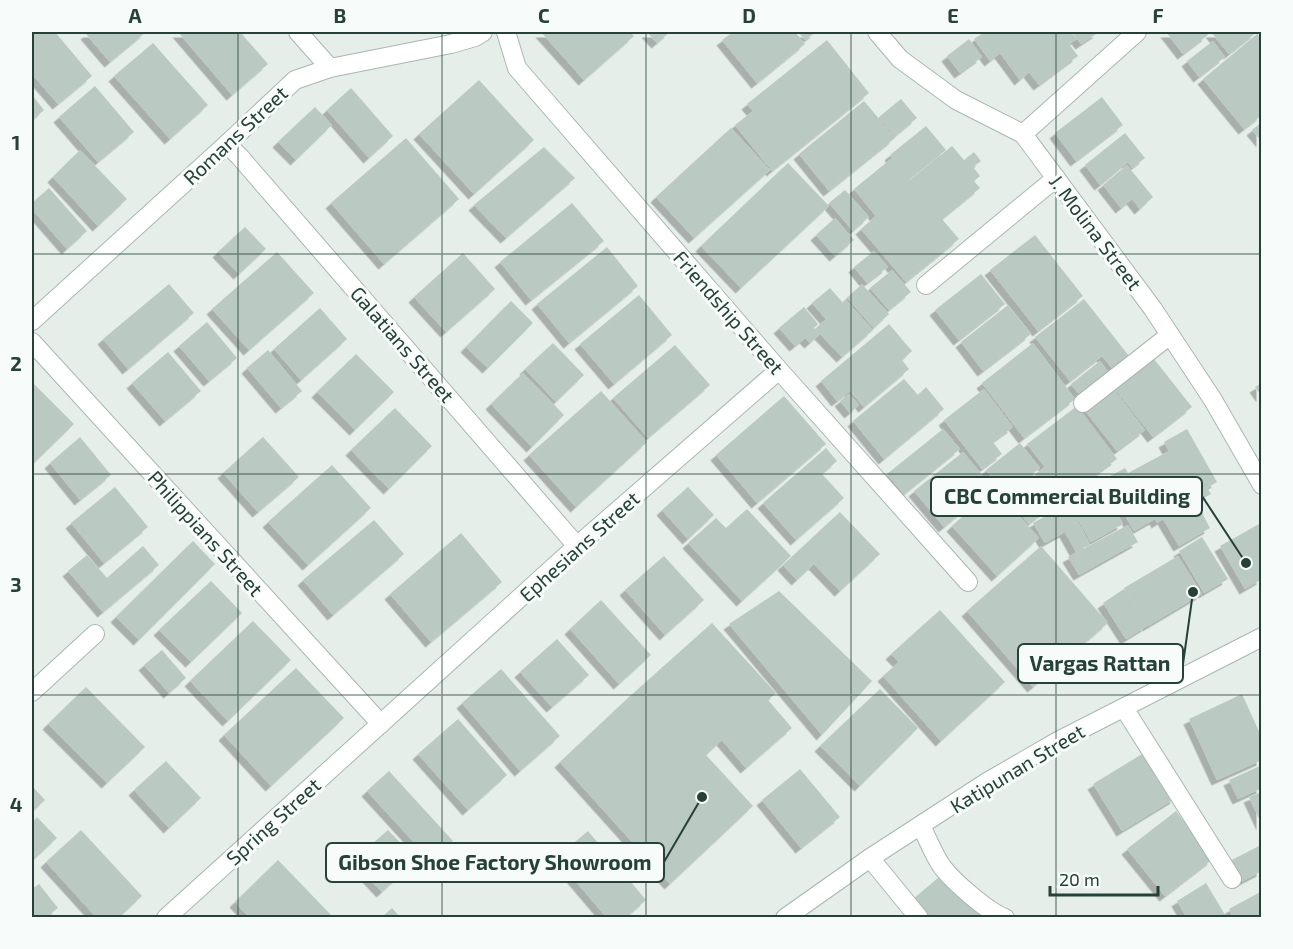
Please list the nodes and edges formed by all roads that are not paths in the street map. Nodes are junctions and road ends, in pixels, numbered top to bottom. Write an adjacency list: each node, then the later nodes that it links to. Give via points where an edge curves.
1 (298, 32): 6 (street)
2 (483, 32): 6 (street, Romans Street, via 451,44)
3 (506, 32): 14 (street, Friendship Street, via 517,68)
4 (876, 32): 7 (street, J. Molina Street, via 900,59 956,100)
5 (1137, 32): 7 (street)
6 (330, 68): 8 (street, Romans Street, via 295,80)
7 (1023, 134): 9 (street, J. Molina Street)
8 (226, 144): 11 (street, Romans Street); 17 (street, Galatians Street)
9 (1056, 178): 10 (street); 12 (street, J. Molina Street)
10 (926, 285)
11 (32, 321)
12 (1170, 335): 15 (street); 16 (street, J. Molina Street)
13 (32, 342): 23 (street, Philippians Street)
14 (779, 370): 17 (street, Ephesians Street); 18 (street, Friendship Street)
15 (1083, 403)
16 (1262, 485)
17 (577, 546): 23 (street, Ephesians Street)
18 (968, 582)
19 (95, 634): 21 (street)
20 (1262, 637): 22 (street, Katipunan Street)
21 (32, 692)
22 (1124, 708): 24 (street, Katipunan Street, via 987,782); 26 (street)
23 (381, 724): 27 (street, Spring Street)
24 (921, 826): 25 (street, Katipunan Street); 30 (street, via 942,867)
25 (870, 858): 28 (street, Katipunan Street); 29 (street)
26 (1232, 879)
27 (166, 918)
28 (785, 918)
29 (919, 918)
30 (1005, 918)

